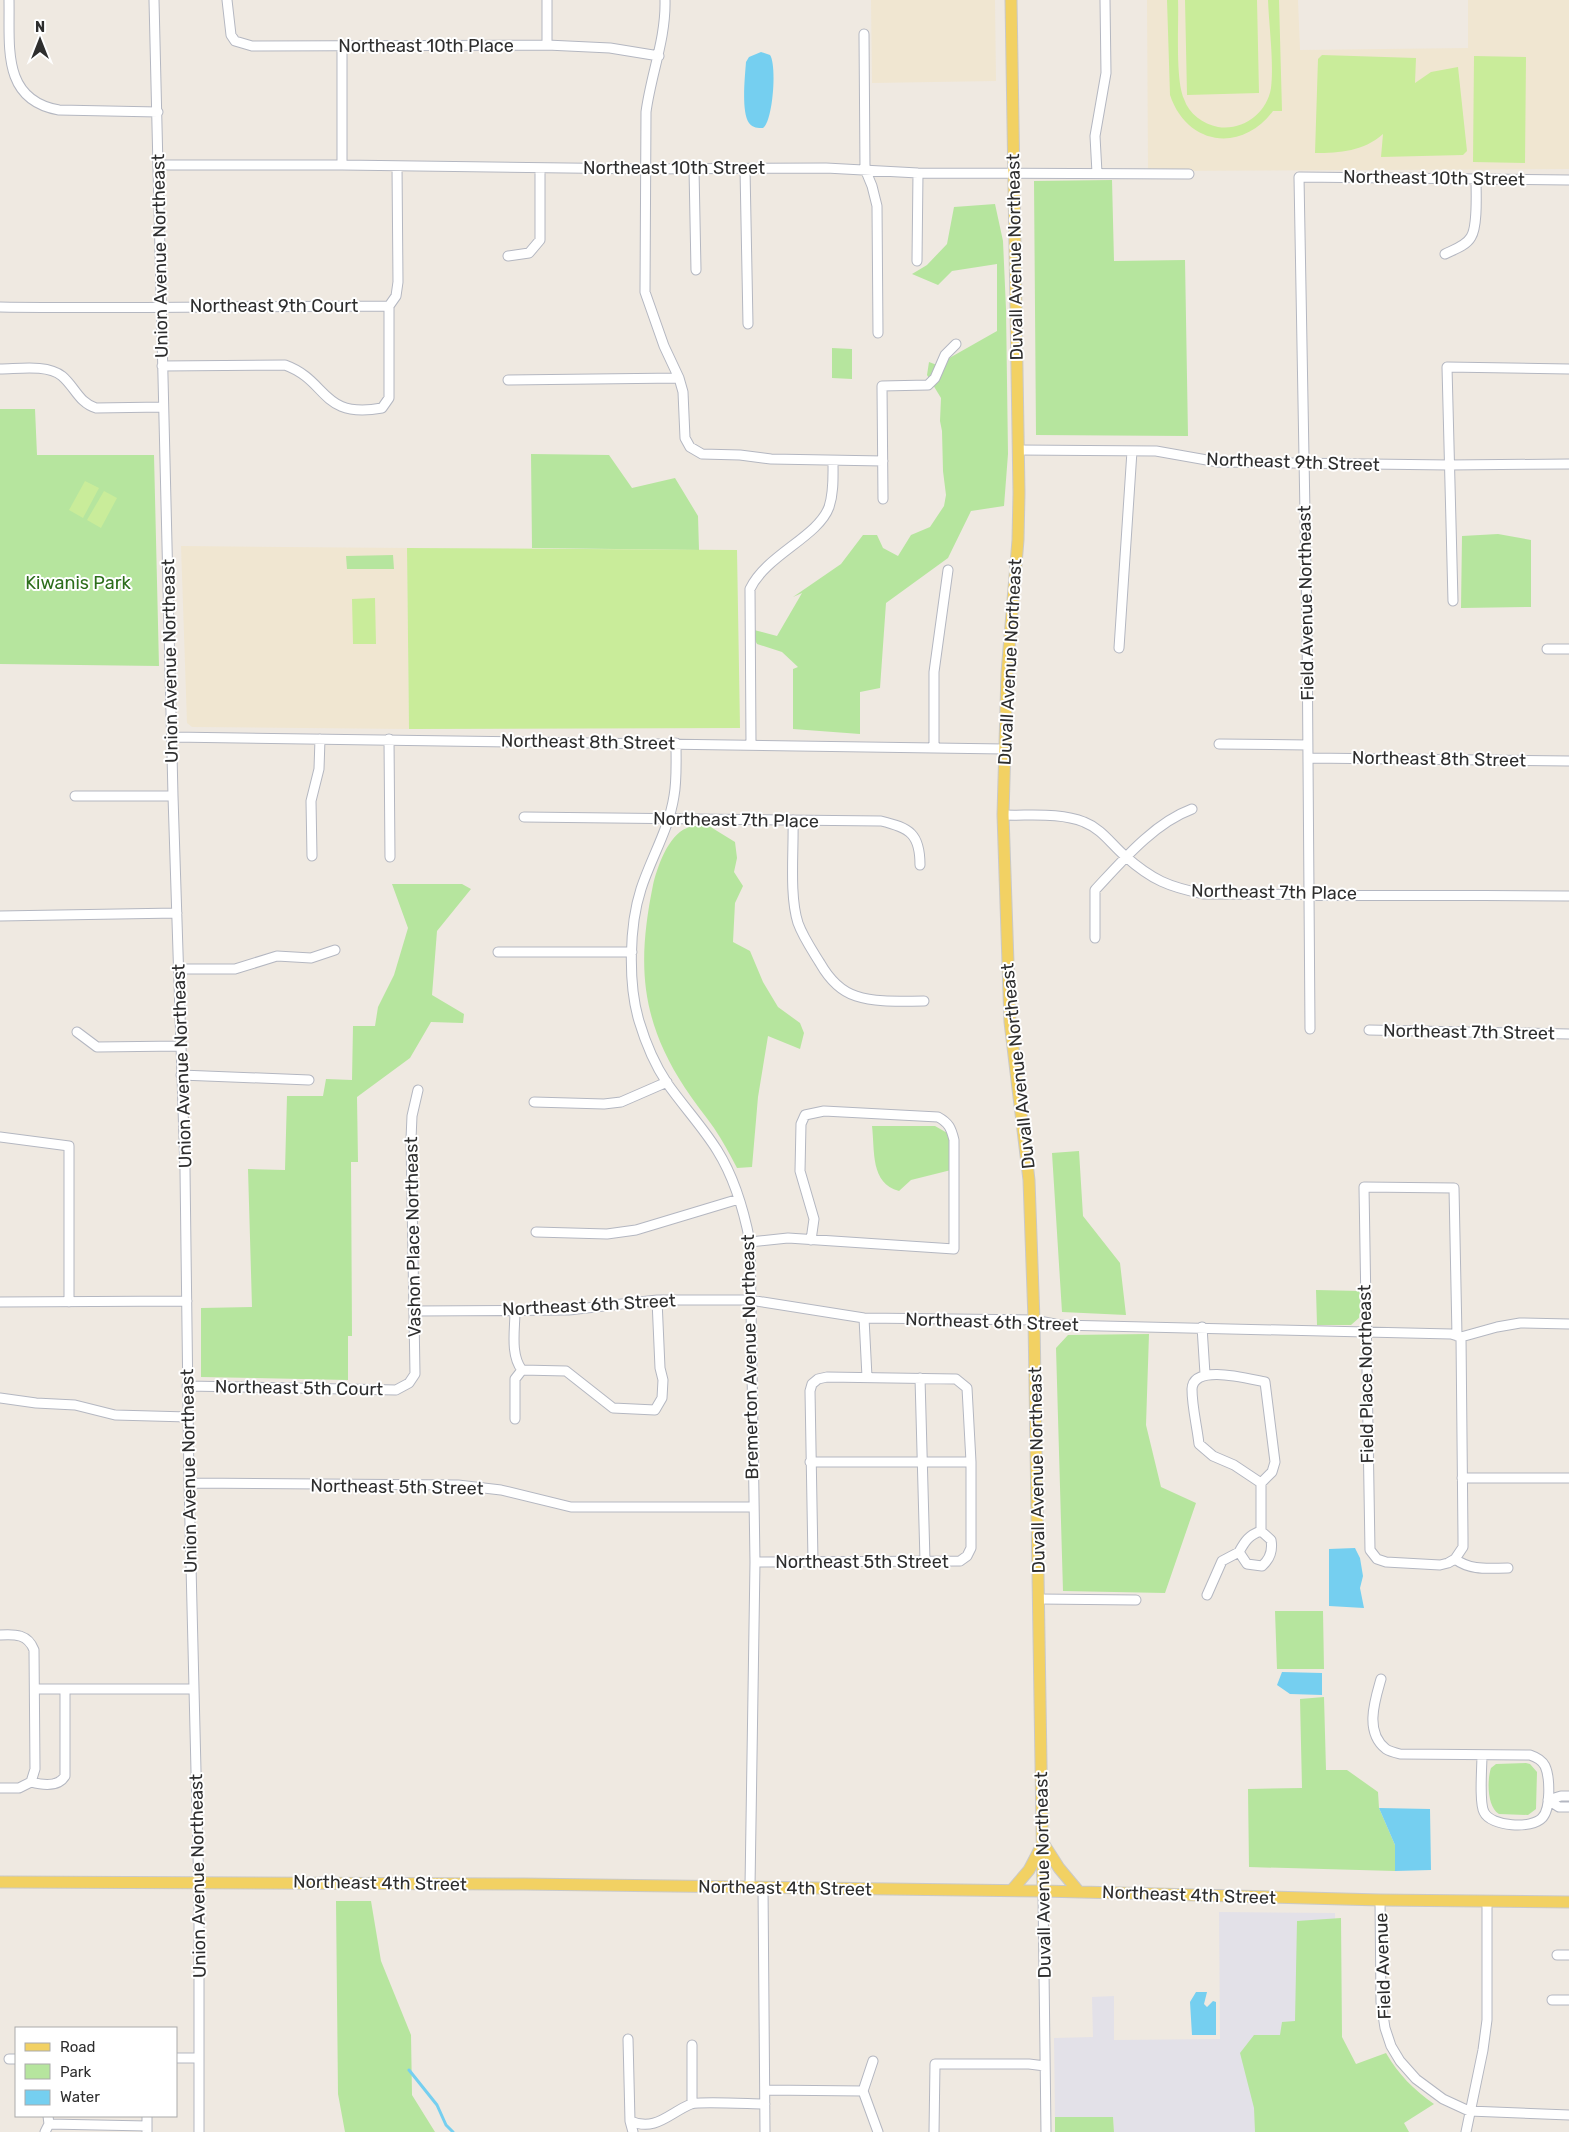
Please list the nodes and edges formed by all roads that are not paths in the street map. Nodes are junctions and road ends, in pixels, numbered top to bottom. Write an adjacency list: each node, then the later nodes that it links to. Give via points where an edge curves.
1 (9, 0): 12 (street, via 12,69 19,88 35,103 59,110)
2 (154, 0): 12 (street, Union Avenue Northeast)
3 (228, 0): 10 (street, Northeast 10th Place, via 231,35 243,45)
4 (548, 0): 9 (street)
5 (665, 0): 11 (street, via 665,26)
6 (1011, 0): 22 (main road, Duvall Avenue Northeast)
7 (1105, 0): 23 (street, via 1106,73 1095,136)
8 (864, 34): 20 (street)
9 (547, 45): 10 (street, Northeast 10th Place); 11 (street, Northeast 10th Place, via 610,48)
10 (342, 47): 14 (street)
11 (659, 56): 17 (street, via 650,82 646,112)
12 (158, 112): 13 (street, Union Avenue Northeast)
13 (158, 165): 14 (street, Northeast 10th Street); 32 (street, Union Avenue Northeast)
14 (342, 165): 15 (street, Northeast 10th Street)
15 (397, 166): 16 (street, Northeast 10th Street); 33 (street, via 398,282 396,296)
16 (540, 168): 17 (street, Northeast 10th Street); 29 (street, via 540,240 529,253)
17 (645, 169): 18 (street, Northeast 10th Street); 41 (street, via 645,292)
18 (694, 169): 19 (street, Northeast 10th Street); 31 (street)
19 (745, 169): 20 (street, Northeast 10th Street); 35 (street)
20 (865, 169): 21 (street, Northeast 10th Street); 36 (street, via 877,206)
21 (918, 173): 22 (street, Northeast 10th Street); 30 (street)
22 (1014, 173): 23 (street, Northeast 10th Street); 44 (main road, Duvall Avenue Northeast)
23 (1097, 173): 24 (street, Northeast 10th Street)
24 (1189, 174)
25 (1299, 177): 26 (street, Northeast 10th Street); 48 (street, Field Avenue Northeast)
26 (1476, 179): 27 (street, Northeast 10th Street); 28 (street, via 1472,237)
27 (1569, 180)
28 (1445, 254)
29 (508, 256)
30 (917, 262)
31 (696, 270)
32 (160, 306): 33 (street, Northeast 9th Court); 34 (street); 38 (street, Union Avenue Northeast)
33 (389, 306): 38 (street, via 389,398 382,408 344,409 307,377 285,365)
34 (0, 307)
35 (748, 324)
36 (878, 333)
37 (956, 344): 47 (street, via 945,354 936,378 928,385 882,386)
38 (162, 366): 43 (street, Union Avenue Northeast)
39 (0, 369): 43 (street, via 54,372 62,376 87,406)
40 (1569, 369): 50 (street, via 1447,367)
41 (679, 378): 42 (street); 46 (street, via 683,392 685,438 690,447 702,454)
42 (508, 380)
43 (163, 407): 57 (street, Union Avenue Northeast)
44 (1018, 450): 45 (street, Northeast 9th Street); 65 (main road, Duvall Avenue Northeast, via 1018,540)
45 (1132, 451): 48 (street, Northeast 9th Street, via 1156,451 1218,462); 54 (street)
46 (833, 461): 47 (street); 61 (street, via 833,494 822,520 762,570 750,590)
47 (883, 461): 51 (street)
48 (1303, 463): 50 (street, Northeast 9th Street); 63 (street, Field Avenue Northeast)
49 (1569, 464): 50 (street, Northeast 9th Street)
50 (1449, 465): 53 (street)
51 (883, 499)
52 (948, 570): 64 (street, via 934,672)
53 (1453, 601)
54 (1119, 648)
55 (1547, 649): 56 (street)
56 (1569, 649)
57 (172, 737): 58 (street, Northeast 8th Street); 69 (street, Union Avenue Northeast)
58 (320, 739): 59 (street, Northeast 8th Street); 75 (street, via 320,769 311,801)
59 (389, 739): 60 (street, Northeast 8th Street); 76 (street)
60 (676, 743): 61 (street, Northeast 8th Street); 73 (street, Bremerton Avenue Northeast, via 674,796)
61 (751, 744): 64 (street, Northeast 8th Street)
62 (1219, 744): 63 (street)
63 (1308, 745): 66 (street, Field Avenue Northeast)
64 (934, 747): 65 (street, Northeast 8th Street)
65 (1004, 749): 71 (main road, Duvall Avenue Northeast)
66 (1309, 758): 67 (street, Northeast 8th Street); 79 (street, Field Avenue Northeast)
67 (1569, 761)
68 (75, 796): 69 (street)
69 (173, 796): 81 (street, Union Avenue Northeast)
70 (1192, 809): 77 (street, via 1175,815)
71 (1004, 815): 77 (street, Northeast 7th Place, via 1064,817 1084,822 1100,830); 112 (main road, Duvall Avenue Northeast, via 1010,1022 1028,1180)
72 (524, 817): 73 (street, Northeast 7th Place)
73 (668, 819): 74 (street, Northeast 7th Place); 86 (street, Bremerton Avenue Northeast, via 640,890)
74 (794, 820): 78 (street, Northeast 7th Place, via 881,821 901,826 913,835 920,848); 88 (street, via 794,901 798,922 826,974 842,989 856,996 876,1000)
75 (312, 856)
76 (390, 857)
77 (1125, 857): 79 (street, Northeast 7th Place, via 1158,882 1180,890 1204,894); 83 (street, via 1095,890)
78 (920, 865)
79 (1310, 895): 80 (street, Northeast 7th Place); 89 (street, Field Avenue Northeast)
80 (1569, 896)
81 (177, 913): 82 (street); 87 (street, Union Avenue Northeast)
82 (0, 916)
83 (1095, 938)
84 (334, 950): 87 (street, via 310,958 277,956 235,969)
85 (498, 952): 86 (street)
86 (632, 952): 96 (street, Bremerton Avenue Northeast, via 633,993 638,1021)
87 (178, 969): 93 (street, Union Avenue Northeast)
88 (924, 1001)
89 (1310, 1029)
90 (1369, 1030): 92 (street, Northeast 7th Street)
91 (77, 1032): 93 (street, via 97,1047)
92 (1569, 1034)
93 (180, 1046): 94 (street, Union Avenue Northeast)
94 (181, 1075): 95 (street); 106 (street, Union Avenue Northeast)
95 (309, 1080)
96 (666, 1082): 98 (street, via 620,1102); 100 (street, Bremerton Avenue Northeast, via 718,1151)
97 (418, 1090): 109 (street, Vashon Place Northeast, via 411,1139)
98 (534, 1102)
99 (0, 1137): 108 (street, via 69,1146)
100 (739, 1199): 101 (street, via 636,1230 607,1234); 103 (street, Bremerton Avenue Northeast)
101 (536, 1232)
102 (811, 1240): 102 (street, via 814,1219 800,1171 804,1115 824,1111 938,1117 946,1122 954,1140 954,1249); 103 (street, via 788,1238)
103 (750, 1242): 105 (street, Bremerton Avenue Northeast)
104 (657, 1300): 105 (street, Northeast 6th Street); 110 (street, Northeast 6th Street, via 569,1310); 117 (street, via 663,1380 662,1398 655,1410 613,1408 566,1371)
105 (750, 1300): 111 (street, Northeast 6th Street); 133 (street, Bremerton Avenue Northeast)
106 (187, 1301): 108 (street); 122 (street, Union Avenue Northeast)
107 (0, 1302): 108 (street)
108 (69, 1302)
109 (415, 1311): 110 (street, Northeast 6th Street); 121 (street, Vashon Place Northeast, via 415,1374)
110 (514, 1311): 117 (street, via 516,1356)
111 (864, 1318): 112 (street, Northeast 6th Street); 119 (street)
112 (1034, 1320): 114 (street, Northeast 6th Street, via 1060,1325); 142 (main road, Duvall Avenue Northeast)
113 (1569, 1324): 116 (street, Northeast 6th Street, via 1520,1323)
114 (1202, 1327): 115 (street, Northeast 6th Street); 118 (street)
115 (1366, 1334): 116 (street, Northeast 6th Street); 116 (street, Field Place Northeast, via 1364,1188 1454,1188); 136 (street, Field Place Northeast, via 1370,1550 1386,1562 1440,1565)
116 (1459, 1336): 129 (street)
117 (522, 1370): 125 (street, via 515,1379)
118 (1205, 1374): 132 (street, via 1197,1378 1192,1387 1198,1444 1212,1456); 132 (street, via 1265,1382 1275,1462 1272,1472)
119 (867, 1377): 120 (street); 126 (street, via 827,1377 812,1384)
120 (920, 1378): 127 (street); 128 (street, via 956,1379 967,1388)
121 (409, 1384): 122 (street, Northeast 5th Court, via 396,1390)
122 (187, 1386): 124 (street, Union Avenue Northeast)
123 (0, 1398): 124 (street, via 75,1405 115,1415)
124 (188, 1417): 131 (street, Union Avenue Northeast)
125 (515, 1419)
126 (810, 1462): 127 (street); 137 (street)
127 (922, 1462): 128 (street); 138 (street)
128 (971, 1462): 138 (street, Northeast 5th Street, via 971,1548 960,1561)
129 (1462, 1478): 130 (street); 136 (street, via 1463,1547)
130 (1569, 1478)
131 (189, 1483): 133 (street, Northeast 5th Street, via 458,1485 501,1490 571,1507); 148 (street, Union Avenue Northeast)
132 (1261, 1483): 134 (street)
133 (753, 1507): 139 (street, Bremerton Avenue Northeast)
134 (1261, 1531): 135 (street, via 1244,1542); 135 (street, via 1271,1540 1271,1554 1267,1562 1262,1566 1247,1564)
135 (1240, 1552): 141 (street, via 1222,1561)
136 (1455, 1559): 140 (street, via 1474,1568)
137 (812, 1561): 138 (street, Northeast 5th Street); 139 (street, Northeast 5th Street)
138 (925, 1561)
139 (755, 1562): 158 (street, Bremerton Avenue Northeast)
140 (1508, 1568)
141 (1207, 1595)
142 (1039, 1599): 143 (street); 155 (main road, Duvall Avenue Northeast)
143 (1136, 1600)
144 (0, 1634): 146 (street, via 16,1634 28,1641 34,1650)
145 (1382, 1679): 149 (street, via 1374,1704 1374,1729 1386,1749 1400,1754)
146 (35, 1689): 147 (street); 150 (street, via 35,1769)
147 (64, 1689): 148 (street); 150 (street, via 64,1776 57,1784)
148 (194, 1689): 156 (street, Union Avenue Northeast)
149 (1482, 1755): 153 (street, via 1537,1757 1546,1768); 153 (street, via 1482,1807 1489,1819 1501,1824 1537,1822 1546,1813)
150 (31, 1782): 151 (street, via 19,1788)
151 (0, 1788)
152 (1569, 1796): 153 (street)
153 (1548, 1800): 154 (street, via 1560,1807)
154 (1569, 1807)
155 (1043, 1843): 160 (main road, via 1029,1870); 161 (main road, Duvall Avenue Northeast); 162 (main road)
156 (199, 1881): 157 (main road, Northeast 4th Street); 158 (main road, Northeast 4th Street); 173 (street, Union Avenue Northeast)
157 (0, 1882)
158 (750, 1887): 159 (main road, Northeast 4th Street)
159 (762, 1888): 160 (main road, Northeast 4th Street); 176 (street)
160 (1012, 1890): 161 (main road, Northeast 4th Street)
161 (1043, 1891): 162 (main road, Northeast 4th Street); 175 (street, Duvall Avenue Northeast)
162 (1080, 1892): 163 (main road, Northeast 4th Street)
163 (1380, 1900): 164 (main road, Northeast 4th Street); 180 (street, Field Avenue, via 1381,2002 1391,2046 1416,2079 1443,2099)
164 (1487, 1902): 165 (main road, Northeast 4th Street); 180 (street, via 1487,2020 1484,2050)
165 (1569, 1902)
166 (1557, 1955): 167 (street)
167 (1569, 1955)
168 (1552, 2000): 169 (street)
169 (1569, 2000)
170 (628, 2040): 182 (street)
171 (692, 2045): 178 (street)
172 (178, 2058): 173 (street)
173 (199, 2058): 185 (street, Union Avenue Northeast)
174 (873, 2061): 177 (street)
175 (1045, 2066): 189 (street, via 935,2064); 190 (street, Duvall Avenue Northeast)
176 (765, 2090): 177 (street); 179 (street)
177 (863, 2091): 188 (street)
178 (692, 2103): 179 (street); 182 (street, via 652,2125)
179 (765, 2104): 187 (street)
180 (1469, 2111): 181 (street); 191 (street)
181 (1569, 2115)
182 (630, 2121): 186 (street)
183 (47, 2124): 184 (street)
184 (147, 2129)
185 (199, 2132)
186 (633, 2132)
187 (765, 2132)
188 (878, 2132)
189 (934, 2132)
190 (1046, 2132)
191 (1466, 2132)

